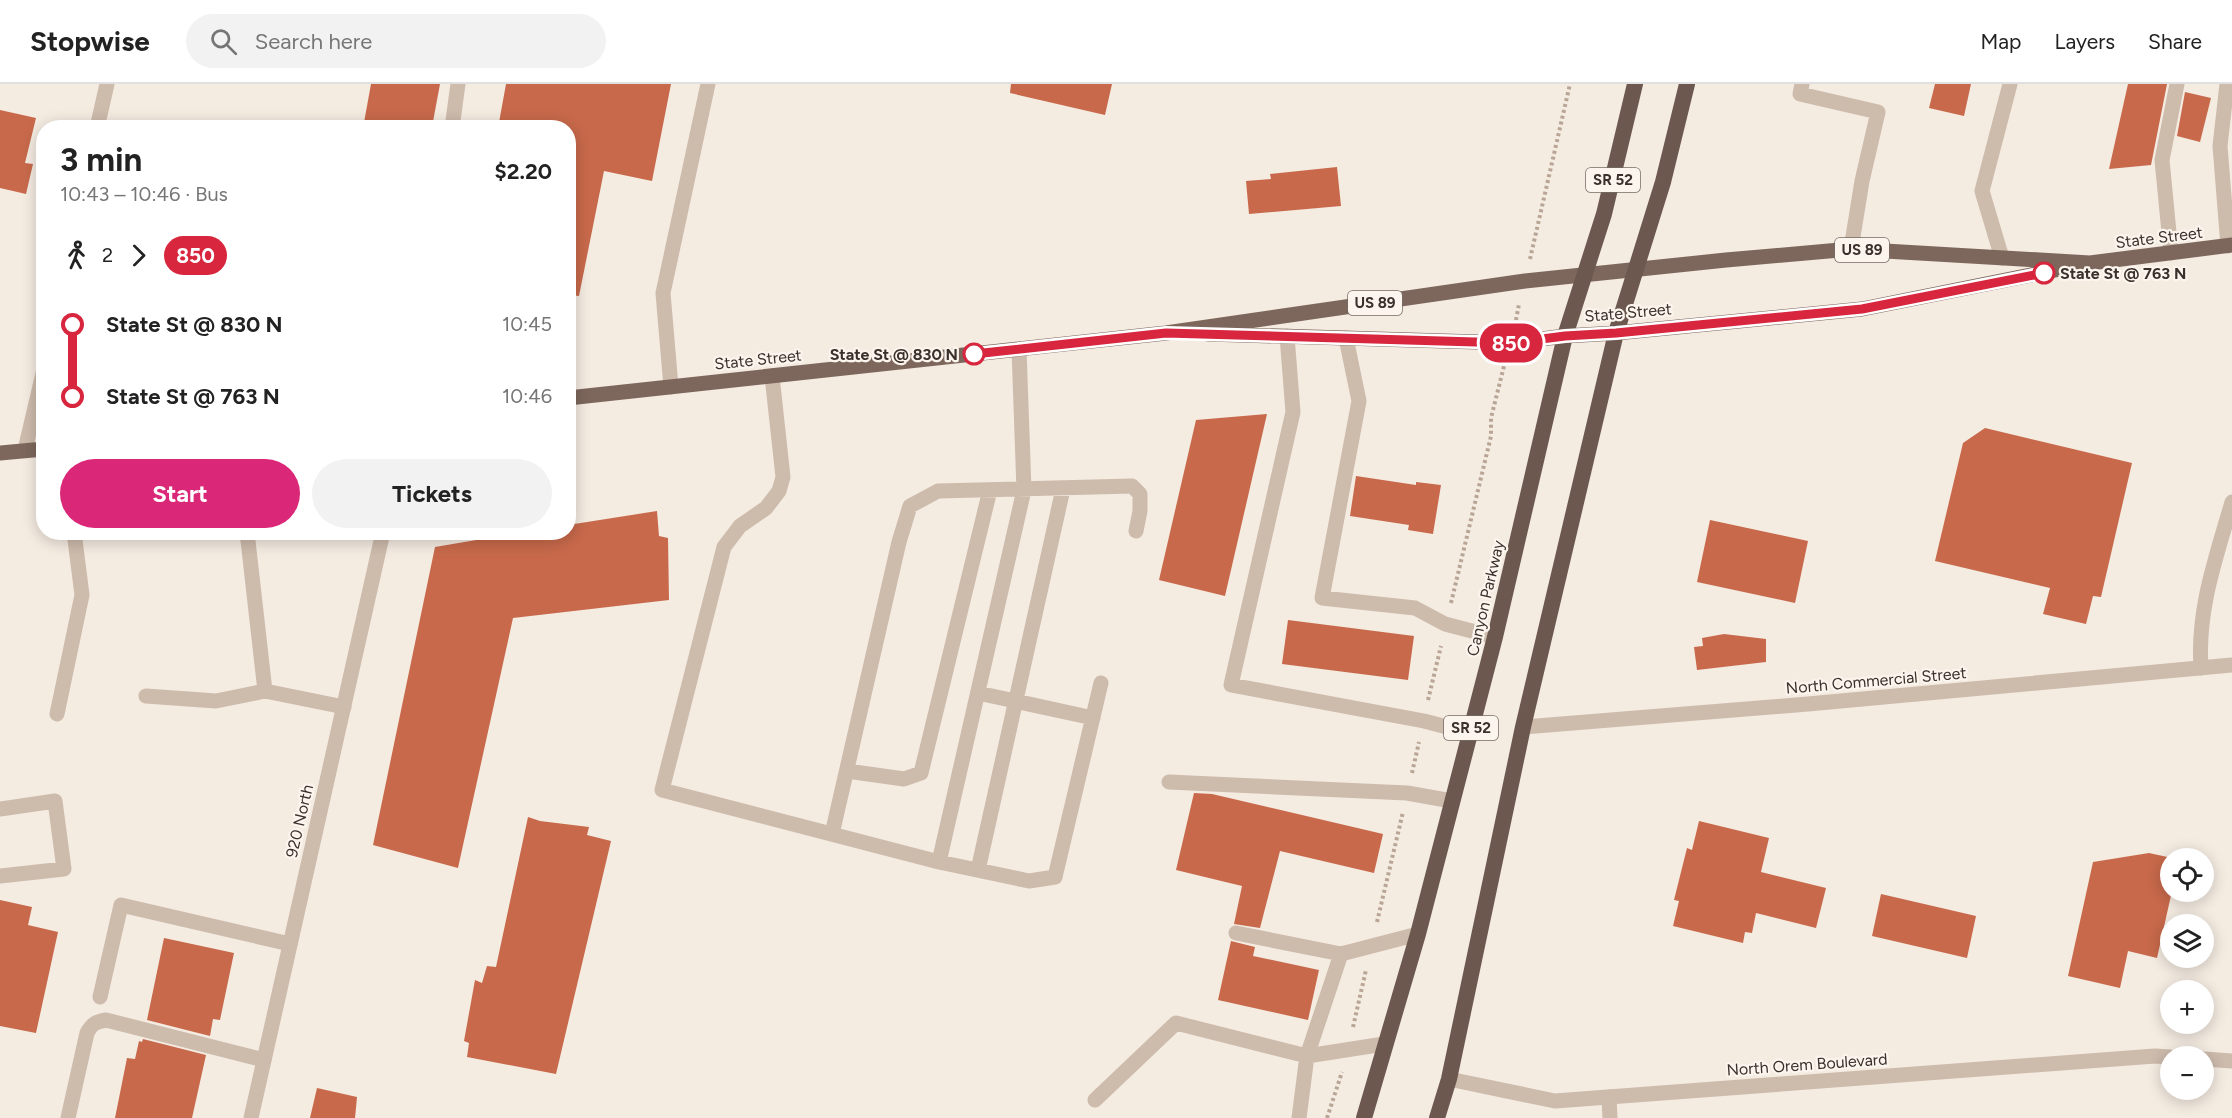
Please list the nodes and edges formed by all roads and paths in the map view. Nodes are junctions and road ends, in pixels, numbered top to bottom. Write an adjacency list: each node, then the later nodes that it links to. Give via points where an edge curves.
1 (107, 84): 11 (street)
2 (458, 84): 12 (street)
3 (708, 84): 28 (street, via 663,293)
4 (1570, 84): 13 (path)
5 (1635, 84): 20 (highway, Canyon Parkway / SR 52)
6 (1687, 84): 19 (highway, SR 52, via 1663,182)
7 (1802, 84): 15 (street, via 1800,94 1878,112)
8 (2010, 84): 17 (street, via 1982,191)
9 (2177, 84): 16 (street, via 2162,160)
10 (2227, 84): 14 (street, via 2220,146)
11 (99, 120)
12 (453, 120)
13 (1537, 227)
14 (2230, 246): 16 (main road, State Street / US 89)
15 (1851, 249): 17 (main road, State Street / US 89); 19 (main road, State Street / US 89)
16 (2171, 253): 18 (main road, State Street / US 89)
17 (2001, 258): 18 (main road, State Street / US 89)
18 (2090, 263): 22 (main road, State Street / US 89, via 1862,309)
19 (1634, 270): 20 (main road, State Street / US 89); 22 (highway, SR 52)
20 (1586, 275): 21 (main road, State Street / US 89); 24 (highway, Canyon Parkway / SR 52)
21 (1166, 333): 23 (main road, State Street / US 89); 26 (main road, State Street / US 89)
22 (1616, 333): 24 (main road, State Street / US 89); 56 (highway, SR 52)
23 (1287, 336): 25 (main road, State Street / US 89); 55 (street, via 1293,412 1231,686)
24 (1565, 336): 25 (main road, State Street / US 89, via 1510,343); 44 (highway, Canyon Parkway / SR 52)
25 (1346, 338): 43 (street, via 1359,402 1322,598 1415,608)
26 (1019, 349): 27 (main road, State Street / US 89); 37 (street)
27 (772, 376): 28 (main road, State Street / US 89); 63 (street, via 783,477 779,491 766,508 740,526 724,547 662,790)
28 (671, 387): 29 (main road, State Street / US 89)
29 (576, 397)
30 (36, 403): 33 (street)
31 (1491, 417): 43 (path, via 1491,436)
32 (36, 449): 33 (main road)
33 (25, 450): 34 (main road)
34 (0, 453)
35 (1063, 489): 37 (street); 39 (street, via 1132,486 1140,494); 51 (street)
36 (990, 490): 37 (street); 58 (street, via 938,491 910,506); 58 (street, via 921,773 904,779)
37 (1024, 490): 49 (street)
38 (2232, 502): 46 (street, via 2209,578 2199,643)
39 (1136, 531)
40 (75, 540): 53 (street, via 82,595)
41 (248, 540): 48 (street)
42 (381, 540): 52 (street, 920 North)
43 (1446, 624): 44 (street); 55 (path)
44 (1495, 637): 57 (highway, Canyon Parkway / SR 52)
45 (2232, 665): 46 (street, North Commercial Street)
46 (2200, 668): 56 (street, North Commercial Street)
47 (1101, 683): 54 (street)
48 (265, 691): 50 (street, via 216,701); 52 (street)
49 (978, 693): 51 (street); 64 (street)
50 (146, 696)
51 (1017, 702): 54 (street); 65 (street)
52 (344, 707): 69 (street, 920 North)
53 (57, 714)
54 (1092, 718): 65 (street, via 1055,877 1029,881)
55 (1424, 721): 57 (street); 60 (path)
56 (1523, 727): 80 (highway, SR 52)
57 (1470, 733): 61 (highway, Canyon Parkway / SR 52)
58 (847, 771): 63 (street)
59 (1169, 782): 60 (street)
60 (1407, 793): 61 (street); 70 (path)
61 (1452, 801): 68 (highway, Canyon Parkway / SR 52)
62 (0, 809): 66 (street, via 55,801 64,869)
63 (832, 834): 64 (street)
64 (939, 862): 65 (street)
65 (978, 870)
66 (0, 876)
67 (1236, 933): 71 (street)
68 (1418, 934): 70 (street); 73 (highway, Canyon Parkway / SR 52)
69 (290, 944): 72 (street, via 121,905); 77 (street, 920 North)
70 (1372, 945): 71 (street); 74 (path)
71 (1341, 954): 75 (street)
72 (100, 997)
73 (1384, 1044): 74 (street); 87 (highway, Canyon Parkway / SR 52)
74 (1348, 1050): 75 (street); 86 (path)
75 (1307, 1056): 82 (street, via 1176,1023); 85 (street)
76 (2160, 1056): 81 (street, North Orem Boulevard)
77 (264, 1060): 83 (street, via 106,1020 93,1024 87,1033); 84 (street, 920 North)
78 (2214, 1060): 79 (street)
79 (2232, 1061)
80 (1449, 1079): 81 (street, North Orem Boulevard, via 1555,1101); 88 (highway, SR 52)
81 (1609, 1097): 89 (street)
82 (1095, 1100)
83 (68, 1118)
84 (251, 1118)
85 (1299, 1118)
86 (1327, 1118)
87 (1364, 1118)
88 (1437, 1118)
89 (1610, 1118)

